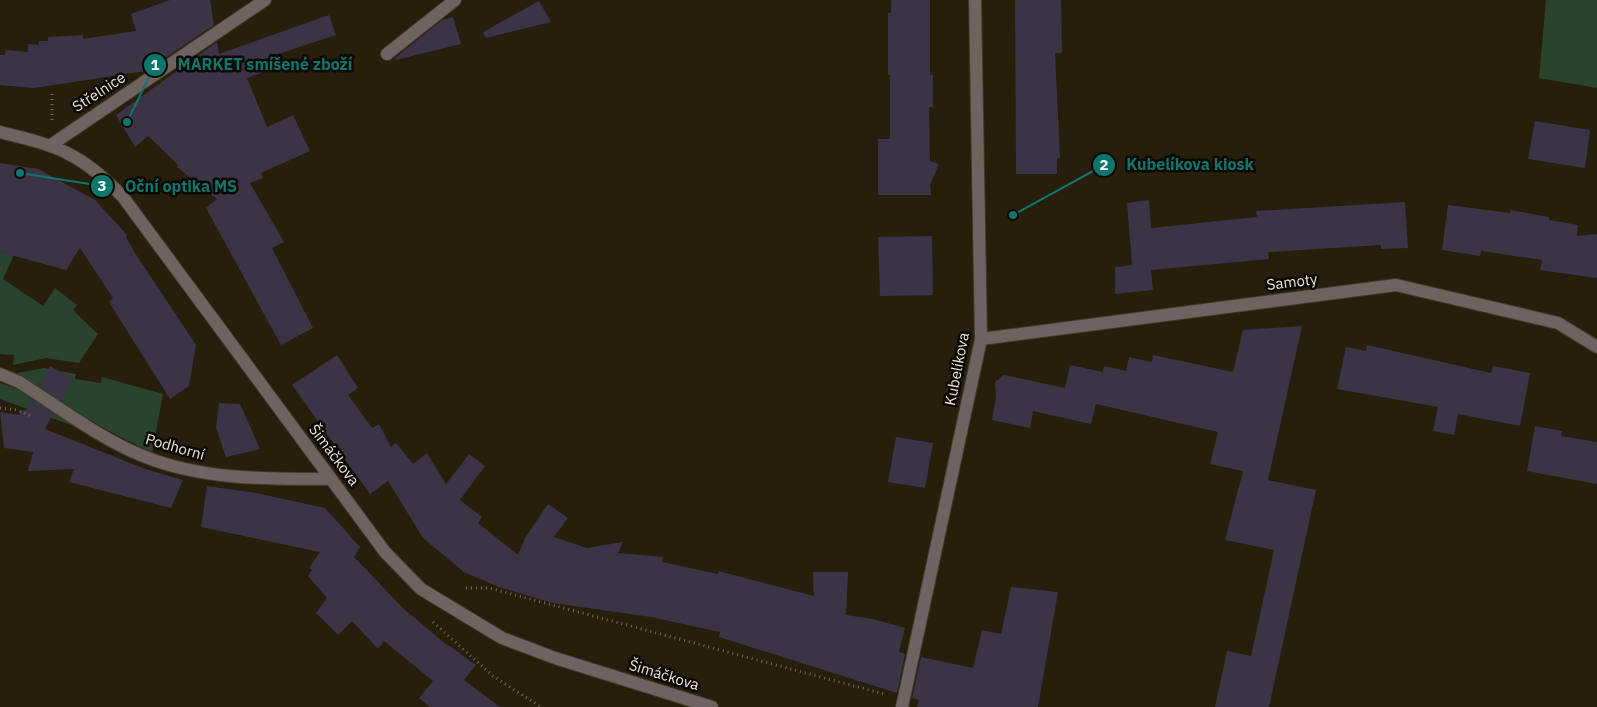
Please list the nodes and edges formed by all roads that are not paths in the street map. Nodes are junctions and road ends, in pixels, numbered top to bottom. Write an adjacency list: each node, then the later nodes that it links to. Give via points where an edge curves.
1 (265, 0): 6 (street, Střelnice)
2 (455, 0): 4 (street)
3 (974, 0): 7 (street, Kubelíkova)
4 (387, 54)
5 (0, 132): 6 (street, Šimáčkova)
6 (51, 145): 10 (street, Šimáčkova, via 102,175 123,197)
7 (981, 339): 8 (street, Samoty, via 1396,285 1558,323); 12 (street, Kubelíkova)
8 (1597, 347)
9 (0, 374): 10 (street, Podhorní, via 19,382 143,456 199,472 283,479)
10 (331, 479): 11 (street, Šimáčkova, via 385,552 421,588 449,608 502,638 546,655)
11 (712, 707)
12 (902, 707)

